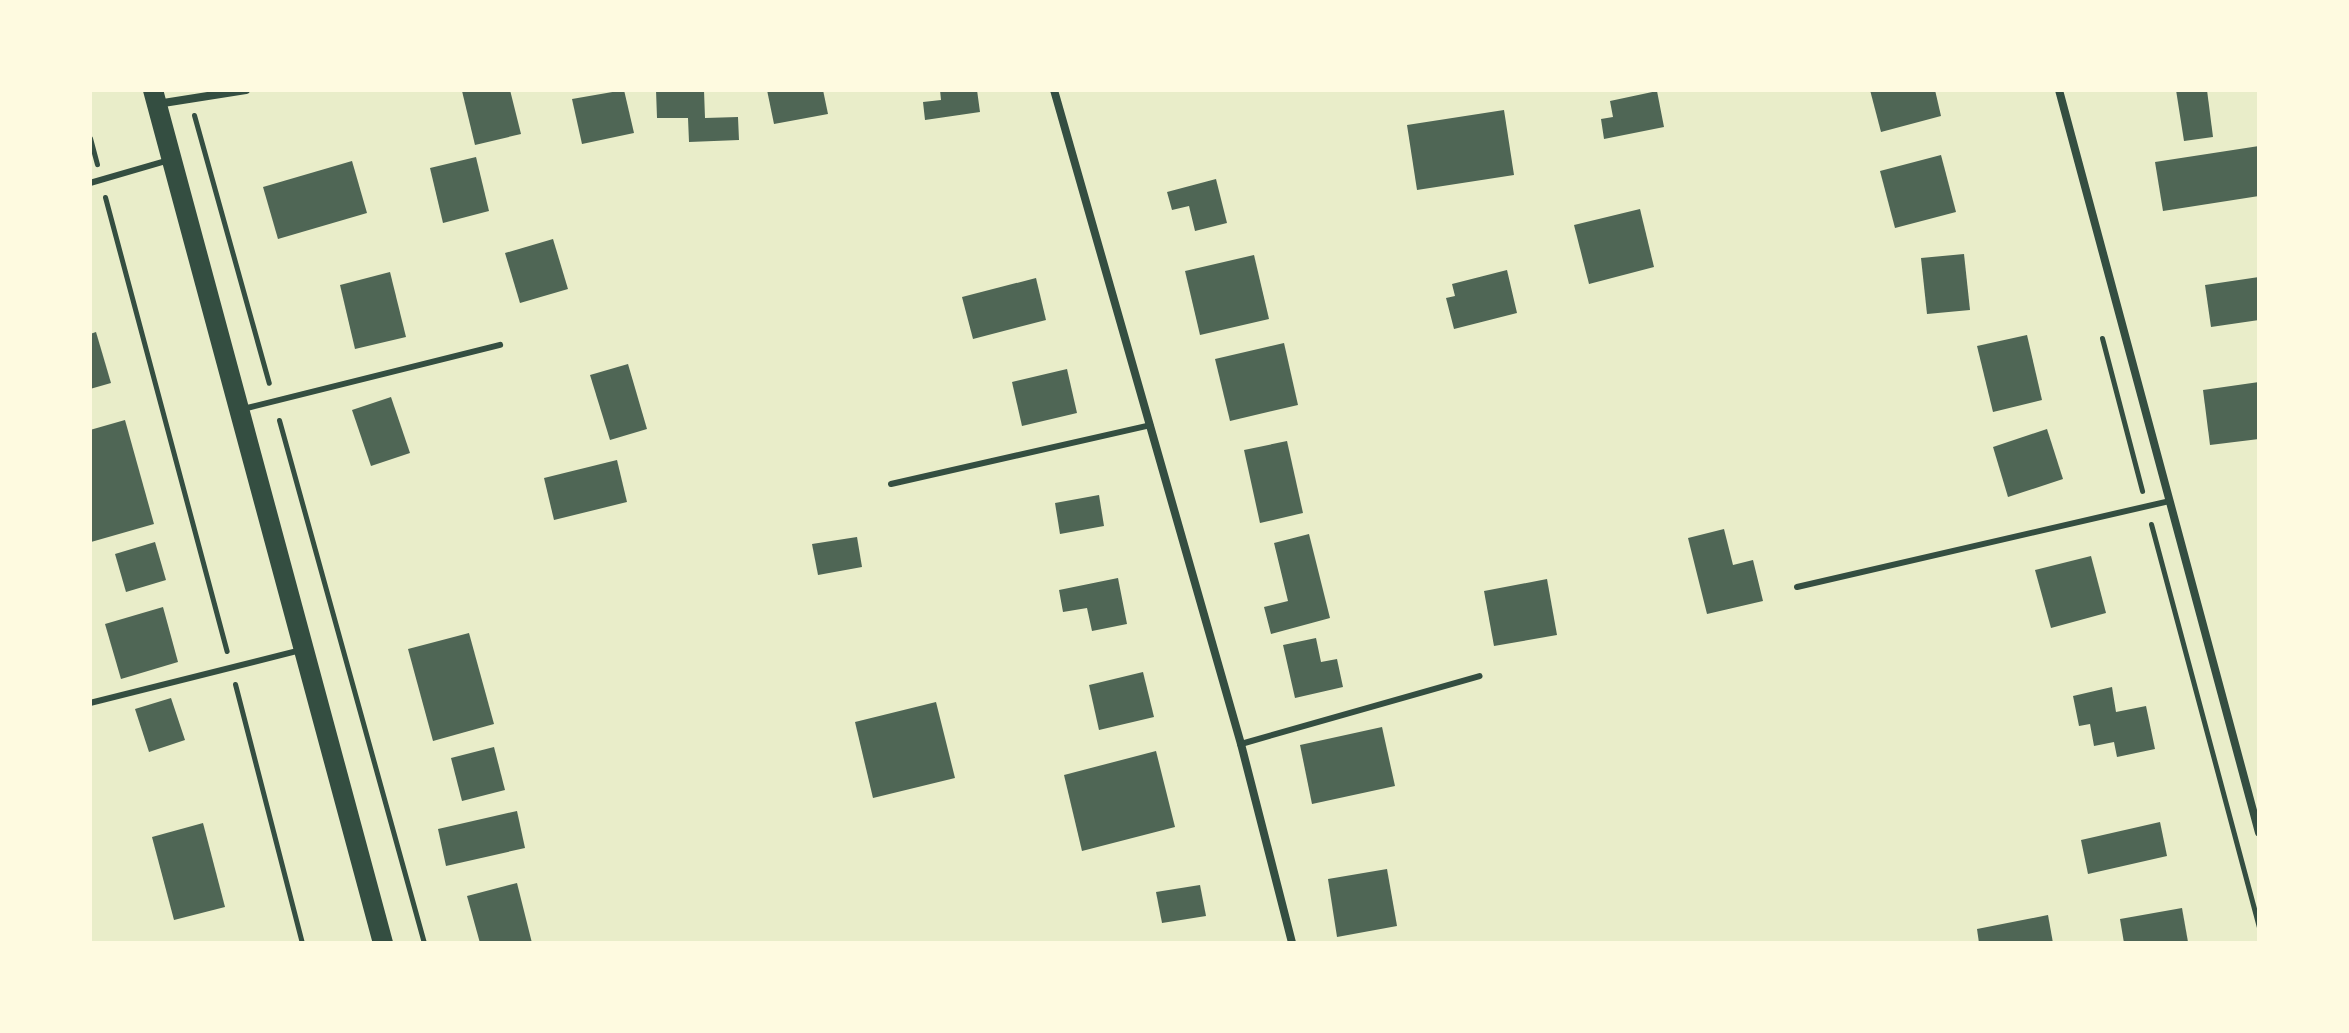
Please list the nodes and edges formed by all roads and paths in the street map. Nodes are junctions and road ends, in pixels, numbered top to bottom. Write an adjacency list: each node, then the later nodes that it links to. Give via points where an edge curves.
1 (246, 90): 5 (street)
2 (1054, 90): 13 (street)
3 (2059, 90): 15 (street)
4 (155, 97): 5 (street); 7 (main road)
5 (190, 99): 11 (path)
6 (90, 138): 8 (path)
7 (172, 159): 8 (lane); 12 (main road)
8 (101, 180): 9 (lane); 18 (path)
9 (90, 183)
10 (500, 345): 11 (lane)
11 (274, 400): 12 (lane); 25 (path)
12 (240, 410): 17 (main road)
13 (1150, 425): 14 (lane); 21 (street)
14 (891, 484)
15 (2169, 501): 16 (lane); 22 (street)
16 (1797, 587)
17 (305, 649): 18 (lane); 24 (main road)
18 (231, 668): 20 (lane); 23 (path)
19 (1479, 676): 21 (lane)
20 (90, 703)
21 (1241, 744): 26 (street)
22 (2259, 833)
23 (302, 943)
24 (383, 943)
25 (424, 943)
26 (1292, 943)

